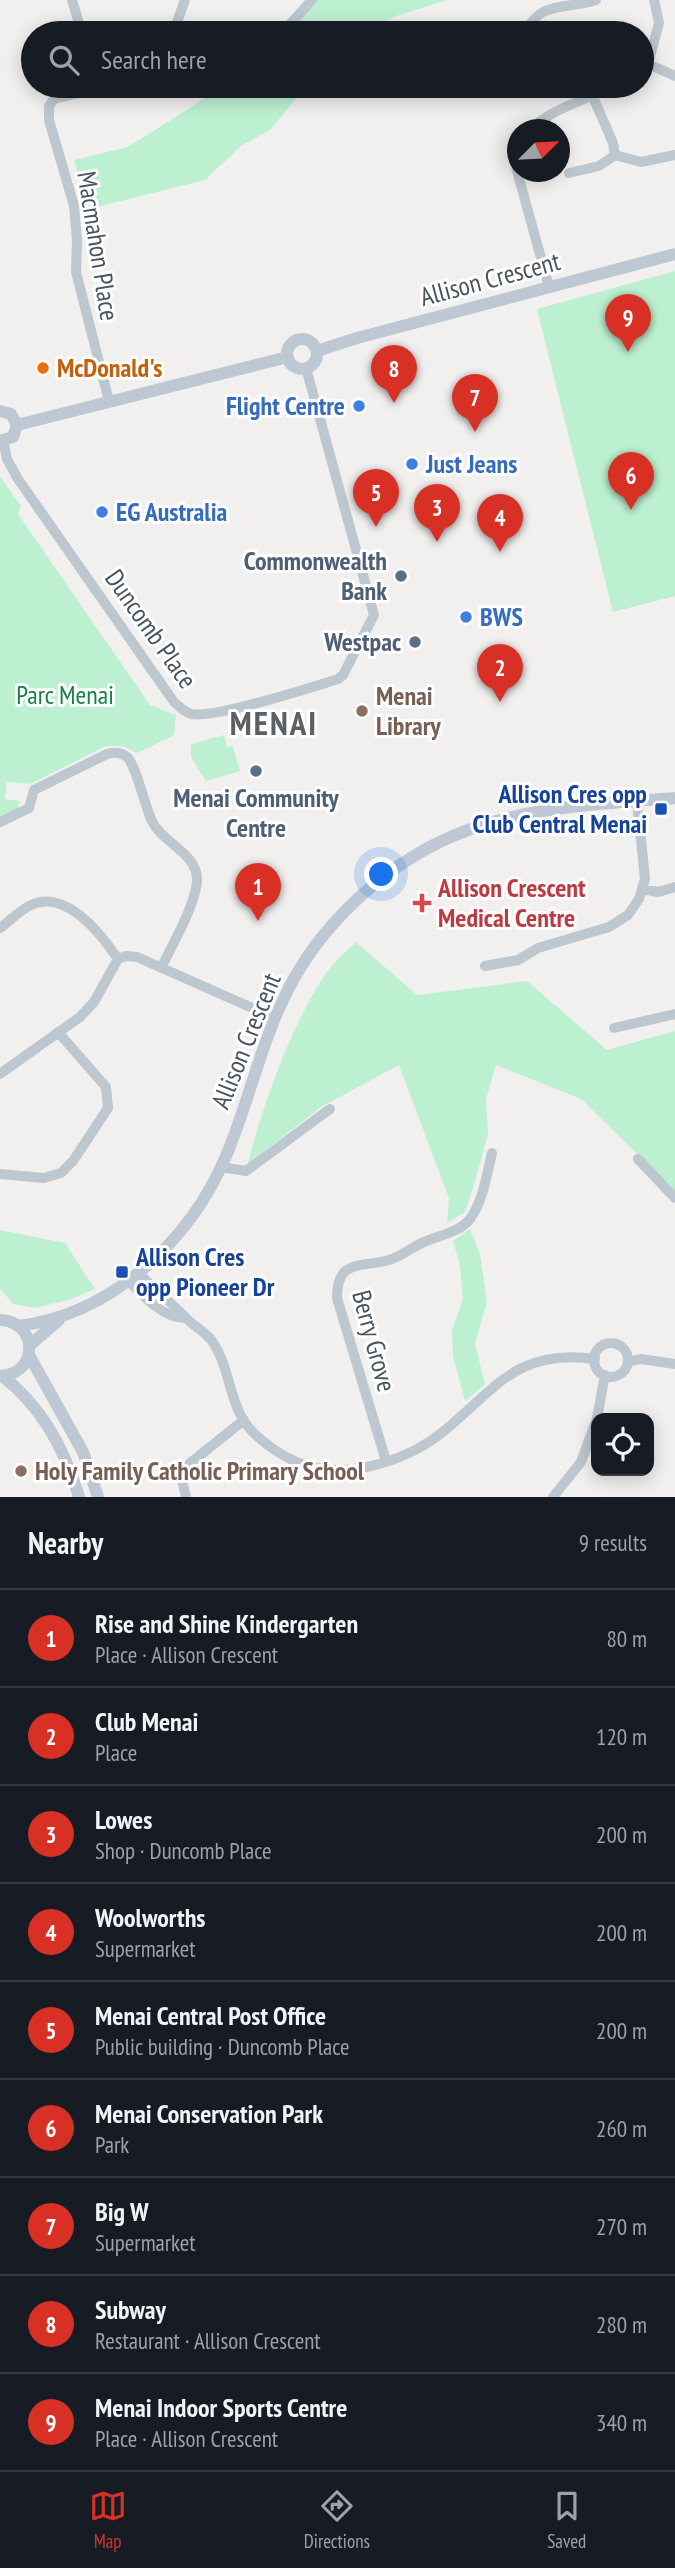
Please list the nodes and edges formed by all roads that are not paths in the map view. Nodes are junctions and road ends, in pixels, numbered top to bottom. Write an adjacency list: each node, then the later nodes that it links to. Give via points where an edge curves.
1 (72, 0): 6 (street)
2 (185, 0): 7 (street)
3 (312, 0): 8 (street)
4 (596, 0): 9 (street, via 544,12)
5 (654, 0): 10 (street, via 659,23)
6 (78, 21)
7 (177, 21)
8 (293, 21)
9 (533, 21)
10 (654, 38)
11 (654, 69): 12 (street)
12 (675, 76)
13 (58, 98): 26 (street, Macmahon Place, via 49,106 50,120 74,206 76,272)
14 (590, 98): 16 (street)
15 (593, 98): 17 (street)
16 (543, 119)
17 (615, 155): 18 (street, via 641,162); 19 (street, via 599,166)
18 (675, 155)
19 (570, 173)
20 (523, 182): 22 (street)
21 (675, 254): 22 (street, Allison Crescent)
22 (549, 287): 23 (street, Allison Crescent)
23 (317, 351): 24 (street, via 312,343 299,340 291,345); 25 (street, via 316,360)
24 (288, 357): 25 (street, via 295,367); 26 (street)
25 (306, 368): 29 (street, Duncomb Place, via 374,615 338,679 226,710 192,714 174,702 18,480)
26 (109, 401): 28 (street)
27 (0, 411): 28 (street, via 11,414)
28 (17, 425): 29 (street, via 14,435)
29 (2, 441)
30 (675, 798): 31 (street, Allison Crescent)
31 (637, 801): 34 (street); 40 (street, Allison Crescent, via 504,818 417,854 369,890 324,935 293,980)
32 (0, 822): 38 (street, via 29,808 34,790 107,754 125,755 154,826 189,859 197,877 196,890)
33 (675, 887): 34 (street, via 658,892)
34 (642, 889): 37 (street, via 628,915 609,927 538,948 510,963)
35 (0, 928): 36 (street, via 31,906 52,902 67,907 94,929)
36 (118, 959): 38 (street, via 137,957); 42 (street, via 94,1002)
37 (485, 966)
38 (162, 968): 40 (street)
39 (675, 1014): 41 (street)
40 (275, 1018): 47 (street, Allison Crescent)
41 (614, 1028)
42 (58, 1032): 43 (street); 48 (street, via 106,1087 108,1108 61,1173 44,1178)
43 (0, 1074)
44 (330, 1109): 47 (street, via 246,1171)
45 (492, 1153): 63 (street, Berry Grove, via 471,1218 457,1230 389,1260 346,1270 337,1282 337,1298)
46 (638, 1159): 49 (street)
47 (221, 1167): 50 (street, Allison Crescent, via 189,1218)
48 (0, 1174)
49 (675, 1198)
50 (134, 1277): 51 (street, Allison Crescent); 61 (street, via 180,1310 214,1343)
51 (62, 1318): 53 (street); 54 (street)
52 (1, 1320): 53 (street)
53 (18, 1326): 54 (street, via 27,1336)
54 (29, 1350): 58 (street, via 20,1370); 65 (street, via 83,1452)
55 (594, 1359): 56 (street, via 598,1349 612,1343 622,1347); 59 (street); 63 (street, via 560,1356 525,1366 501,1379 426,1444)
56 (628, 1362): 57 (street); 59 (street, via 620,1374)
57 (675, 1364)
58 (1, 1376): 64 (street, via 43,1417)
59 (606, 1376): 60 (street)
60 (598, 1413)
61 (244, 1420): 63 (street, via 277,1452 314,1467 345,1469); 66 (street, via 189,1464 183,1480)
62 (591, 1436): 67 (street, via 581,1462)
63 (386, 1461)
64 (79, 1497)
65 (98, 1497)
66 (186, 1497)
67 (553, 1497)

